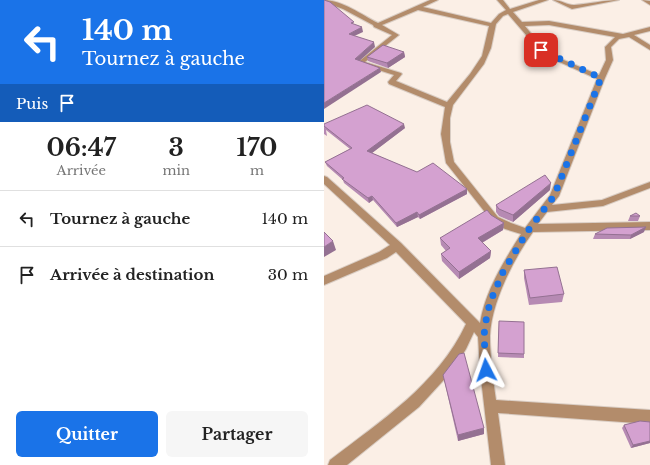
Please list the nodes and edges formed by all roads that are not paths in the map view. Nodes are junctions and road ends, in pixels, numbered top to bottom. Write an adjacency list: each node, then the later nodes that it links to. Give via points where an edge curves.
1 (324, 0): 13 (street, via 345,8)
2 (435, 0): 9 (street)
3 (500, 0): 10 (street)
4 (545, 0): 10 (street)
5 (556, 0): 6 (street, via 572,7)
6 (616, 0)
7 (645, 0): 8 (street)
8 (650, 3)
9 (418, 8): 12 (street); 13 (street)
10 (509, 11): 11 (street); 12 (street, via 499,16)
11 (521, 24): 15 (street, via 549,23); 17 (street, via 541,50)
12 (491, 25): 18 (street, via 490,43 480,64)
13 (376, 26): 18 (street, via 396,36 360,63 399,74 392,82)
14 (650, 29): 15 (street)
15 (627, 36): 16 (street); 17 (street, via 613,40 608,46 610,58)
16 (650, 48)
17 (601, 78): 21 (street, via 554,196)
18 (448, 106): 23 (street, via 445,140 450,163 495,219 508,226)
19 (324, 179): 24 (street)
20 (650, 185): 21 (street, via 603,203)
21 (545, 209): 23 (street)
22 (650, 226): 23 (street)
23 (529, 230): 27 (street, via 503,272 491,300)
24 (397, 246): 25 (street, via 383,255); 26 (street)
25 (324, 281)
26 (472, 323): 27 (street); 30 (street, via 466,341 443,373 397,417)
27 (484, 335): 28 (street)
28 (492, 406): 29 (street); 31 (street)
29 (650, 417)
30 (335, 465)
31 (498, 465)

